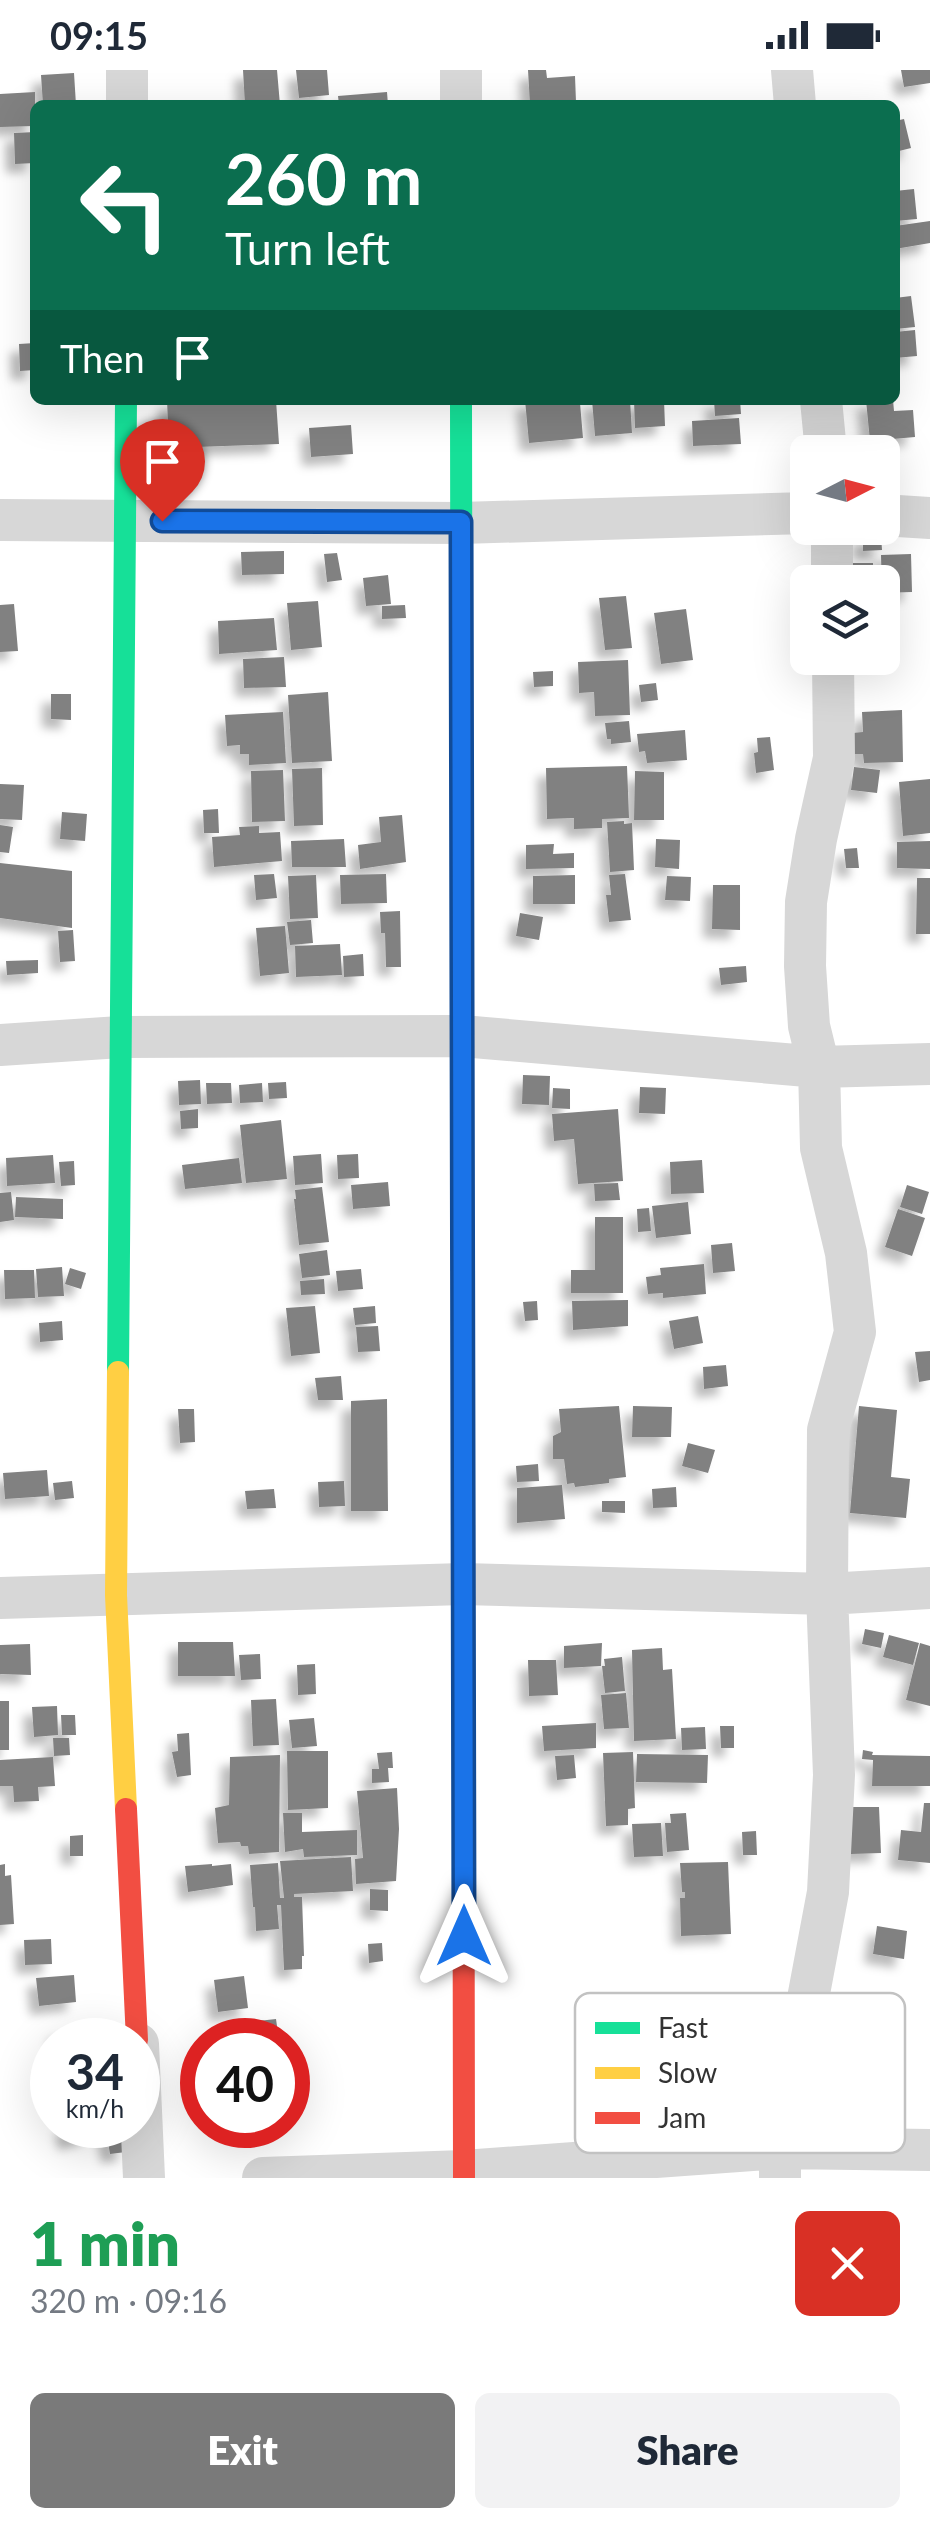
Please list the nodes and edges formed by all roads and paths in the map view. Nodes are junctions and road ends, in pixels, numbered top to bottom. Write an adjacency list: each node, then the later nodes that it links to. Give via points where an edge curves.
1 (127, 70): 4 (street)
2 (461, 70): 5 (street)
3 (792, 70): 6 (street)
4 (127, 100)
5 (461, 100)
6 (795, 100)
7 (126, 405): 15 (street)
8 (461, 405): 16 (street)
9 (822, 405): 10 (street)
10 (825, 435)
11 (790, 514): 16 (street)
12 (900, 516): 13 (street)
13 (930, 518)
14 (0, 520): 15 (street)
15 (125, 521): 16 (street); 19 (street)
16 (461, 522): 18 (street)
17 (833, 675): 22 (street, via 834,758 806,902 809,1026)
18 (462, 1036): 19 (street); 22 (street); 23 (street)
19 (120, 1037): 20 (street); 26 (street)
20 (0, 1045)
21 (930, 1064): 22 (street)
22 (820, 1066): 25 (street, via 821,1148 846,1253 855,1332 828,1430)
23 (463, 1584): 25 (street); 26 (street); 35 (street)
24 (930, 1588): 25 (street)
25 (827, 1594): 28 (street, via 834,1775 828,1892)
26 (116, 1595): 27 (street); 29 (street)
27 (0, 1598)
28 (810, 1993)
29 (136, 2018)
30 (142, 2148): 36 (street)
31 (930, 2150): 32 (street)
32 (905, 2152)
33 (895, 2153): 34 (street)
34 (780, 2163): 35 (street)
35 (464, 2175): 37 (street)
36 (144, 2178)
37 (263, 2178)

